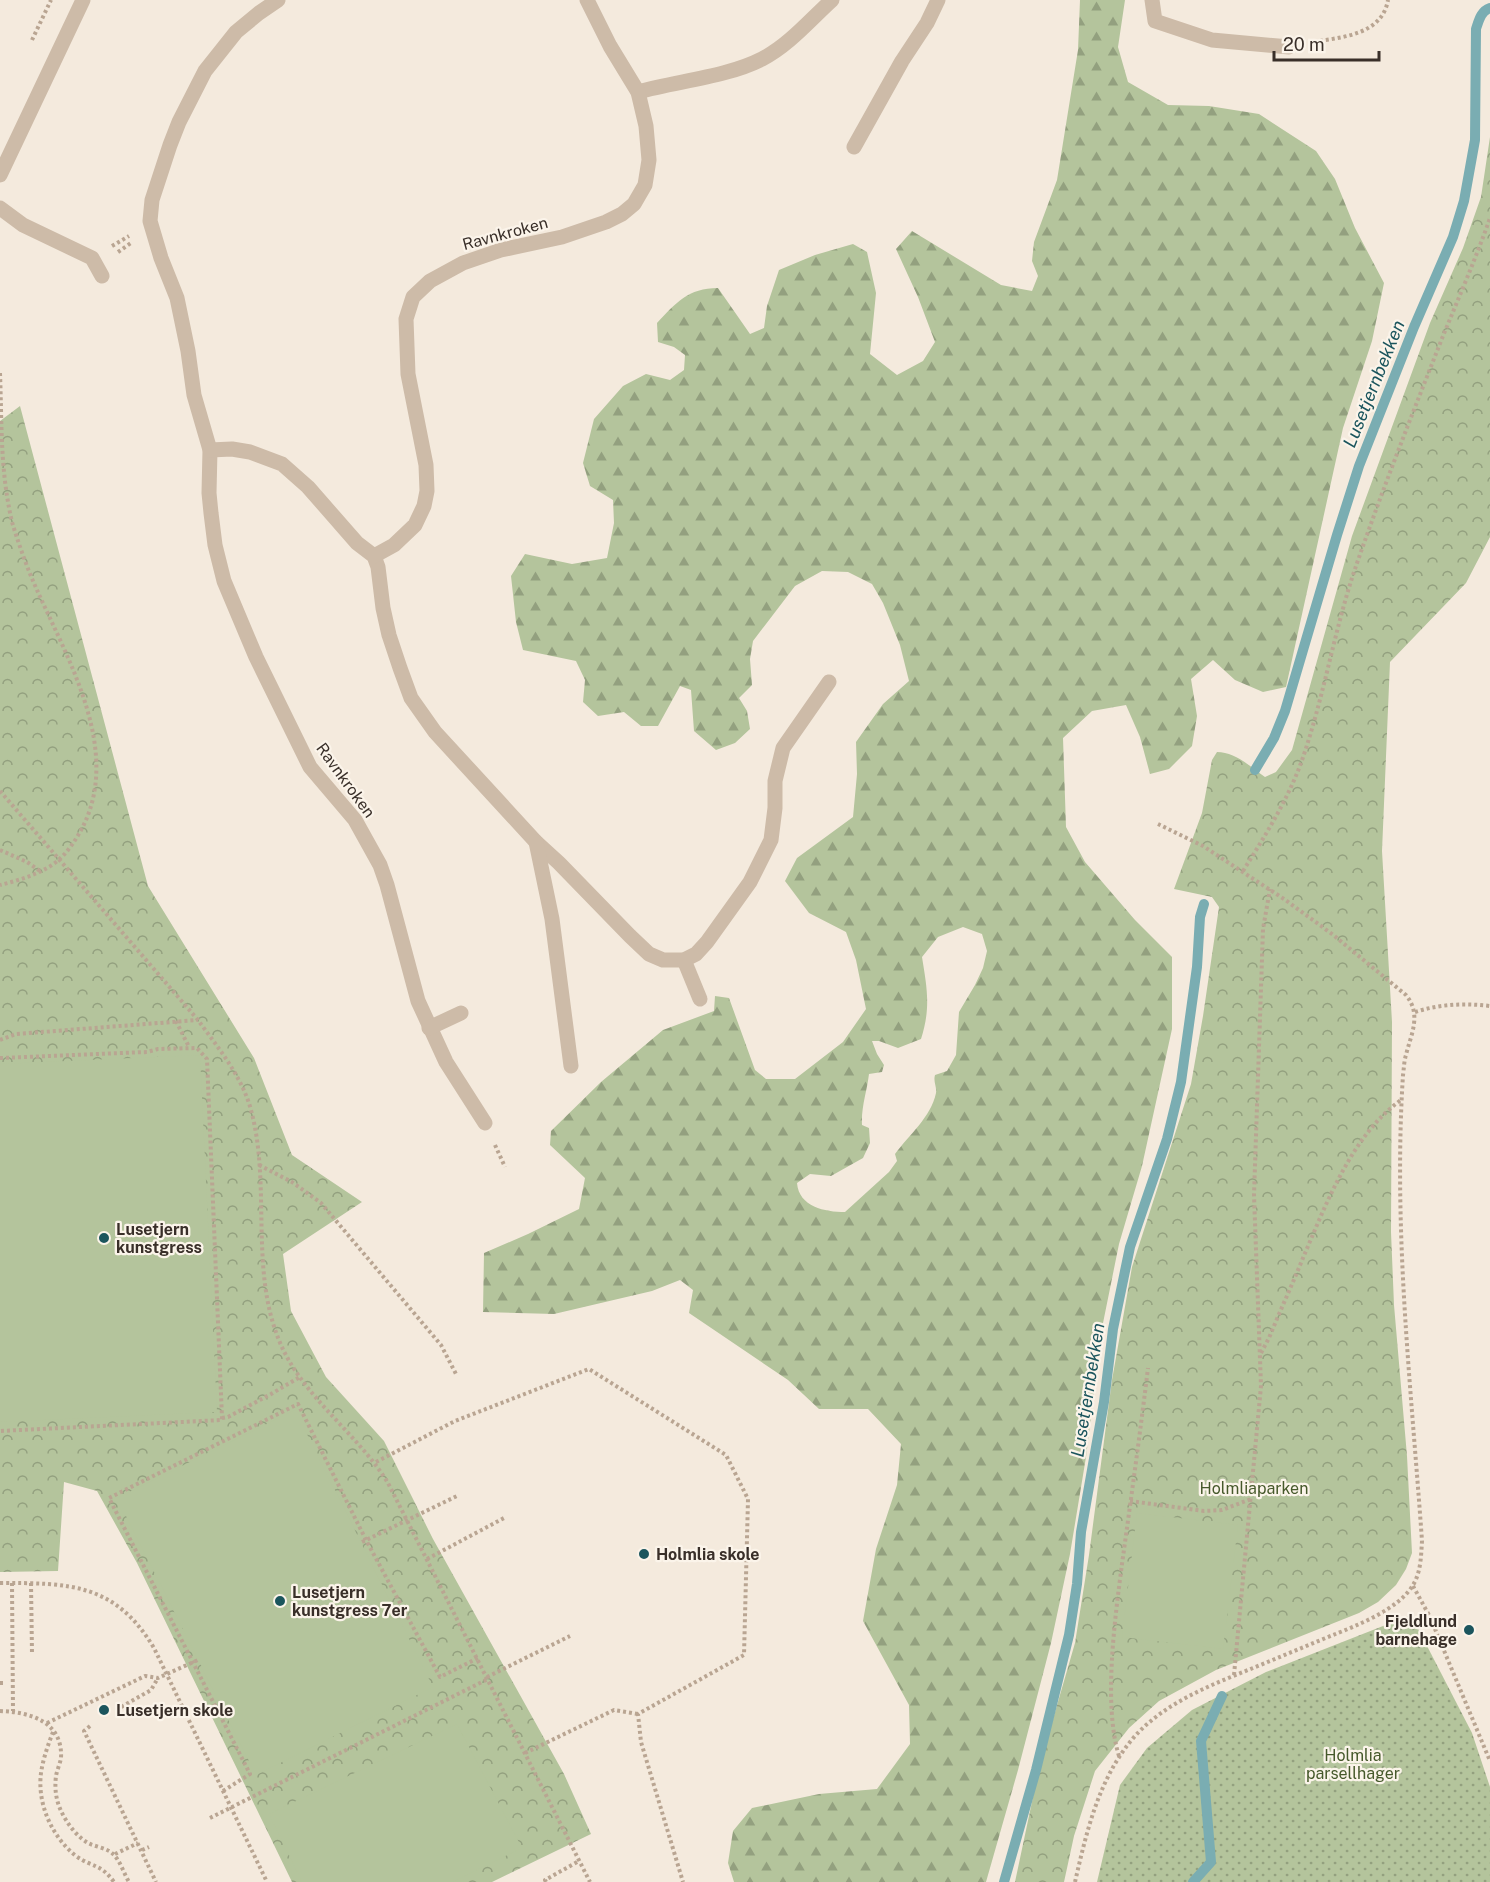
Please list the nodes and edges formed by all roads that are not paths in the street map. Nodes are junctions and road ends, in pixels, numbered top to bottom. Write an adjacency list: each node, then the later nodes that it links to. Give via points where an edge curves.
1 (83, 0): 10 (lane)
2 (278, 0): 13 (lane, Ravnkroken, via 236,32 205,71 179,122 150,213 151,227 177,298 194,395)
3 (587, 0): 8 (lane, Ravnkroken)
4 (832, 0): 8 (lane, via 791,39 762,59 729,71)
5 (938, 0): 9 (lane)
6 (1152, 0): 7 (lane, via 1155,21 1212,40)
7 (1289, 47)
8 (638, 92): 14 (lane, Ravnkroken, via 649,160 645,185 634,204 622,214 582,231 463,263 430,281 413,297 406,319 408,374 426,465 427,491 415,525)
9 (854, 147)
10 (0, 175)
11 (0, 208): 12 (lane, via 23,225 92,258)
12 (102, 276)
13 (210, 450): 14 (lane, via 250,452 282,465 308,487 352,538); 20 (lane, Ravnkroken, via 210,503 224,580 256,657 310,767 355,820 380,865)
14 (375, 556): 16 (lane, via 389,635 411,698 435,732)
15 (829, 682): 17 (lane, via 783,748 775,781 771,840 750,882 707,942)
16 (536, 842): 17 (lane, via 649,954 663,960); 21 (lane, via 551,910)
17 (684, 960): 18 (lane)
18 (700, 999)
19 (462, 1013): 20 (lane)
20 (429, 1028): 22 (lane, Ravnkroken)
21 (571, 1066)
22 (485, 1123)

